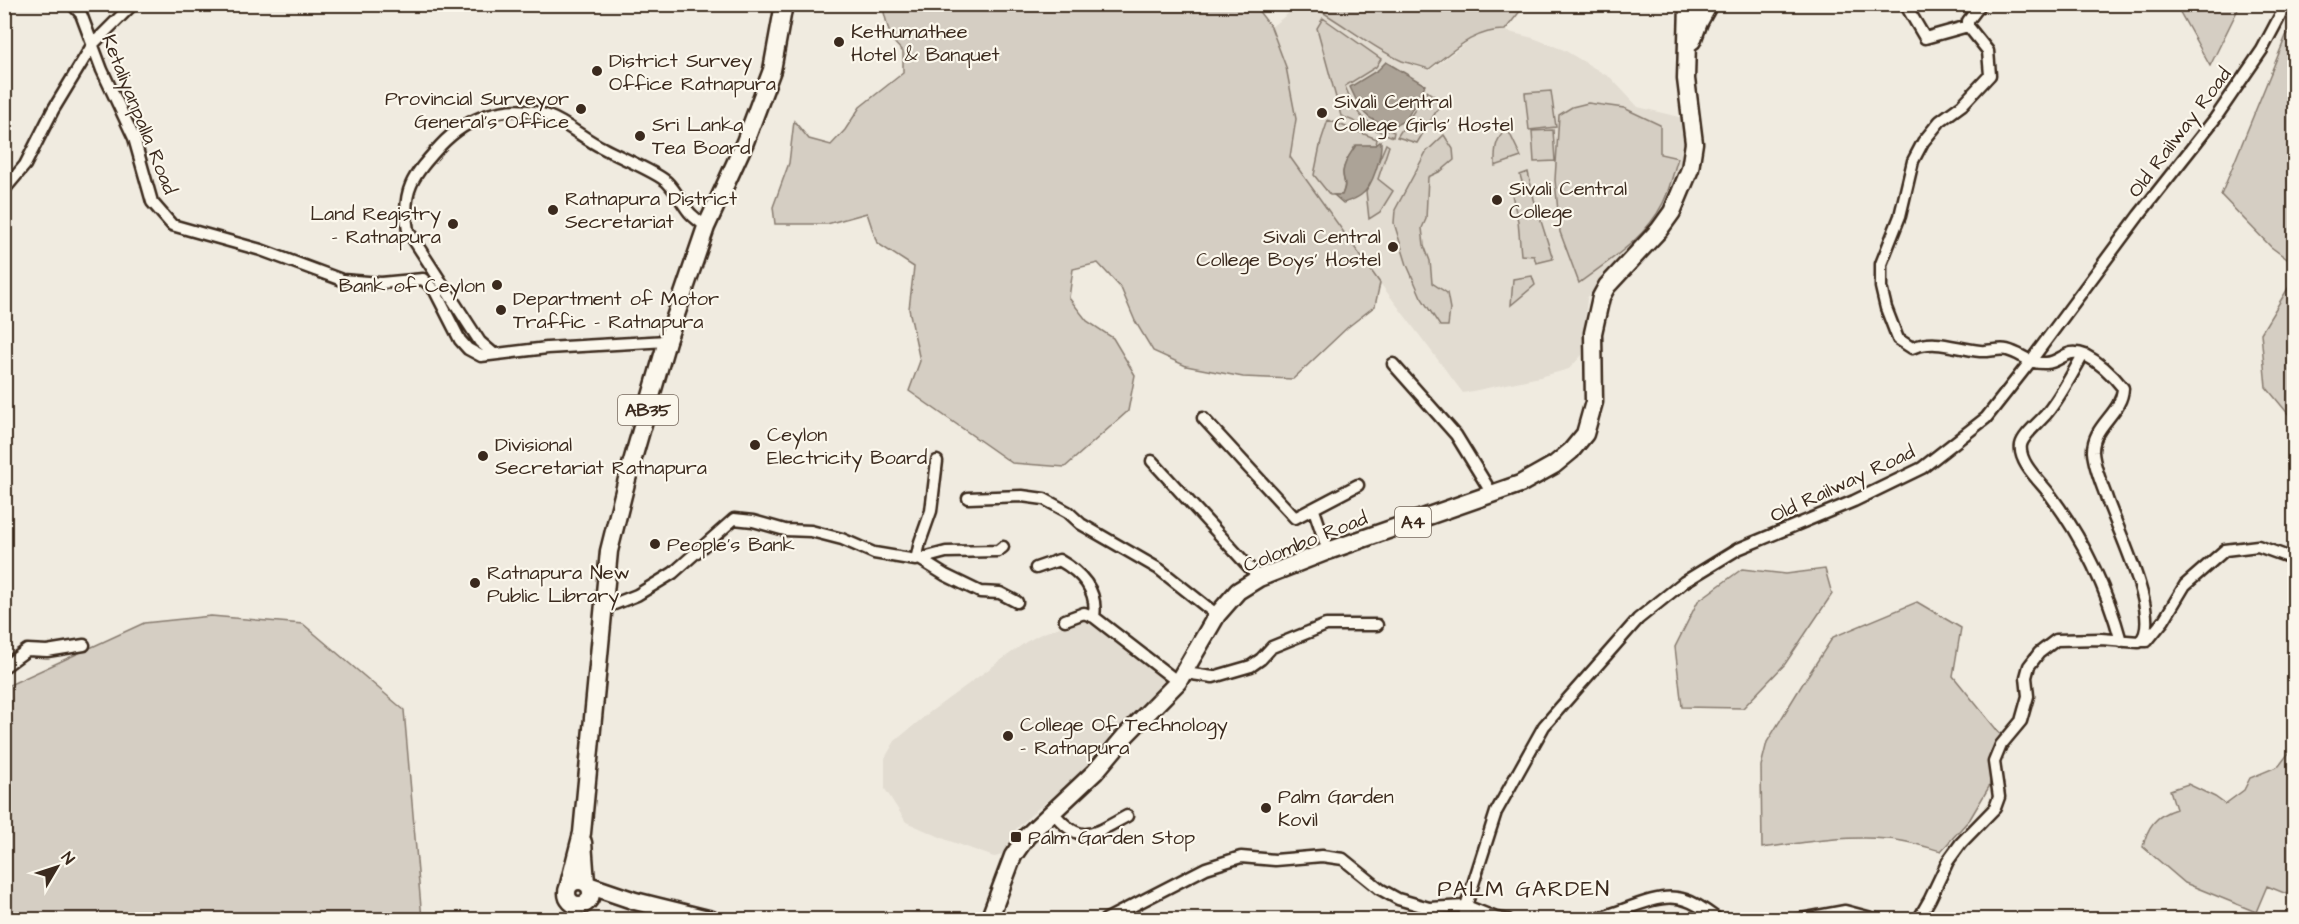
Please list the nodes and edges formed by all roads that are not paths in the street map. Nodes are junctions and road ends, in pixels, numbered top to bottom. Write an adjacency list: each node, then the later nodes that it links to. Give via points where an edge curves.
1 (72, 4): 11 (street, Ketaliyanpalla Road, via 81,14)
2 (133, 4): 11 (street)
3 (784, 4): 14 (main road, AB35, via 772,70 745,142)
4 (1688, 4): 12 (main road, Colombo Road / A4)
5 (1694, 4): 6 (main road)
6 (1709, 4): 12 (main road, Colombo Road / A4)
7 (1905, 4): 10 (street, via 1925,38)
8 (1981, 4): 10 (street)
9 (2283, 4): 18 (street, Old Railway Road, via 2262,50 2214,120)
10 (1968, 26): 18 (street, via 1988,51 1990,75 1962,105 1940,121 1913,161 1900,216 1881,264 1881,287 1898,339 1912,348 1924,343 1980,351 2007,350)
11 (93, 44): 13 (street, via 25,165); 16 (street, Ketaliyanpalla Road, via 134,138 152,202 172,225 261,250 342,280 381,283 423,279 435,291 468,349 481,356)
12 (1686, 56): 24 (main road, Colombo Road / A4, via 1694,143 1690,169 1672,212 1601,297 1593,333 1594,402 1585,434 1554,465 1520,484)
13 (4, 190)
14 (706, 227): 15 (main road, AB35); 16 (street, via 691,214 667,181 599,147 549,116 508,110 478,117 452,134 422,166 406,195 405,210 408,231 480,342)
15 (667, 341): 16 (street); 34 (main road, AB35, via 609,551)
16 (494, 354)
17 (2084, 355): 18 (street, via 2069,352 2049,363); 39 (street, via 2049,411 2021,442 2021,452 2079,540 2107,595); 40 (street, via 2109,371 2123,388 2116,410 2094,439 2093,453 2141,588 2148,625 2145,638)
18 (2030, 362): 47 (street, Old Railway Road, via 1986,418 1922,468 1738,549 1684,582 1638,619 1544,726 1496,812)
19 (1393, 364): 24 (street, via 1456,435)
20 (1203, 418): 26 (street, via 1295,518)
21 (937, 461): 30 (street, via 931,511 920,542)
22 (1152, 461): 32 (street)
23 (1358, 485): 26 (street)
24 (1491, 492): 28 (main road, Colombo Road / A4)
25 (968, 498): 35 (street, via 1044,499 1159,569)
26 (1314, 510): 28 (street)
27 (1003, 548): 30 (street, via 946,552)
28 (1328, 551): 32 (main road, Colombo Road / A4)
29 (2295, 559): 40 (street, via 2258,546 2225,550 2185,585 2164,620 2146,641)
30 (919, 560): 33 (street, via 980,592 1000,593); 34 (street, via 874,553 811,531 785,530 734,519 673,573 637,595)
31 (1035, 568): 36 (street, via 1059,560 1069,566 1092,590)
32 (1259, 578): 35 (main road, Colombo Road / A4, via 1238,591)
33 (1017, 602)
34 (603, 608): 46 (main road, AB35, via 582,833)
35 (1217, 615): 43 (main road, Colombo Road / A4)
36 (1094, 617): 37 (street, via 1084,613); 43 (street)
37 (1065, 620)
38 (1377, 625): 43 (street, via 1326,625 1272,647 1251,666 1213,677)
39 (2121, 641): 40 (street); 60 (street, via 2056,640 2029,666 2028,696 2021,721 2001,745 1994,762 1999,797 1995,808 1948,861)
40 (2139, 642)
41 (84, 645): 42 (street, via 27,650)
42 (4, 667)
43 (1182, 678): 44 (main road, Colombo Road / A4, via 1095,772)
44 (1052, 811): 45 (street, via 1066,829 1079,834 1099,831); 52 (main road, Colombo Road / A4, via 1013,856)
45 (1128, 816)
46 (581, 892): 49 (main road); 50 (main road); 51 (main road)
47 (1466, 906): 53 (street, via 1429,908 1398,899 1343,859 1241,857 1206,868); 54 (street, Old Railway Road); 55 (street)
48 (1609, 917): 56 (street); 57 (street, via 1676,897 1694,903)
49 (568, 920)
50 (580, 920)
51 (712, 920)
52 (989, 920)
53 (1105, 920)
54 (1464, 920)
55 (1508, 920)
56 (1590, 920)
57 (1719, 920)
58 (1796, 920): 59 (street, via 1845,911)
59 (1879, 920)
60 (1918, 920)

